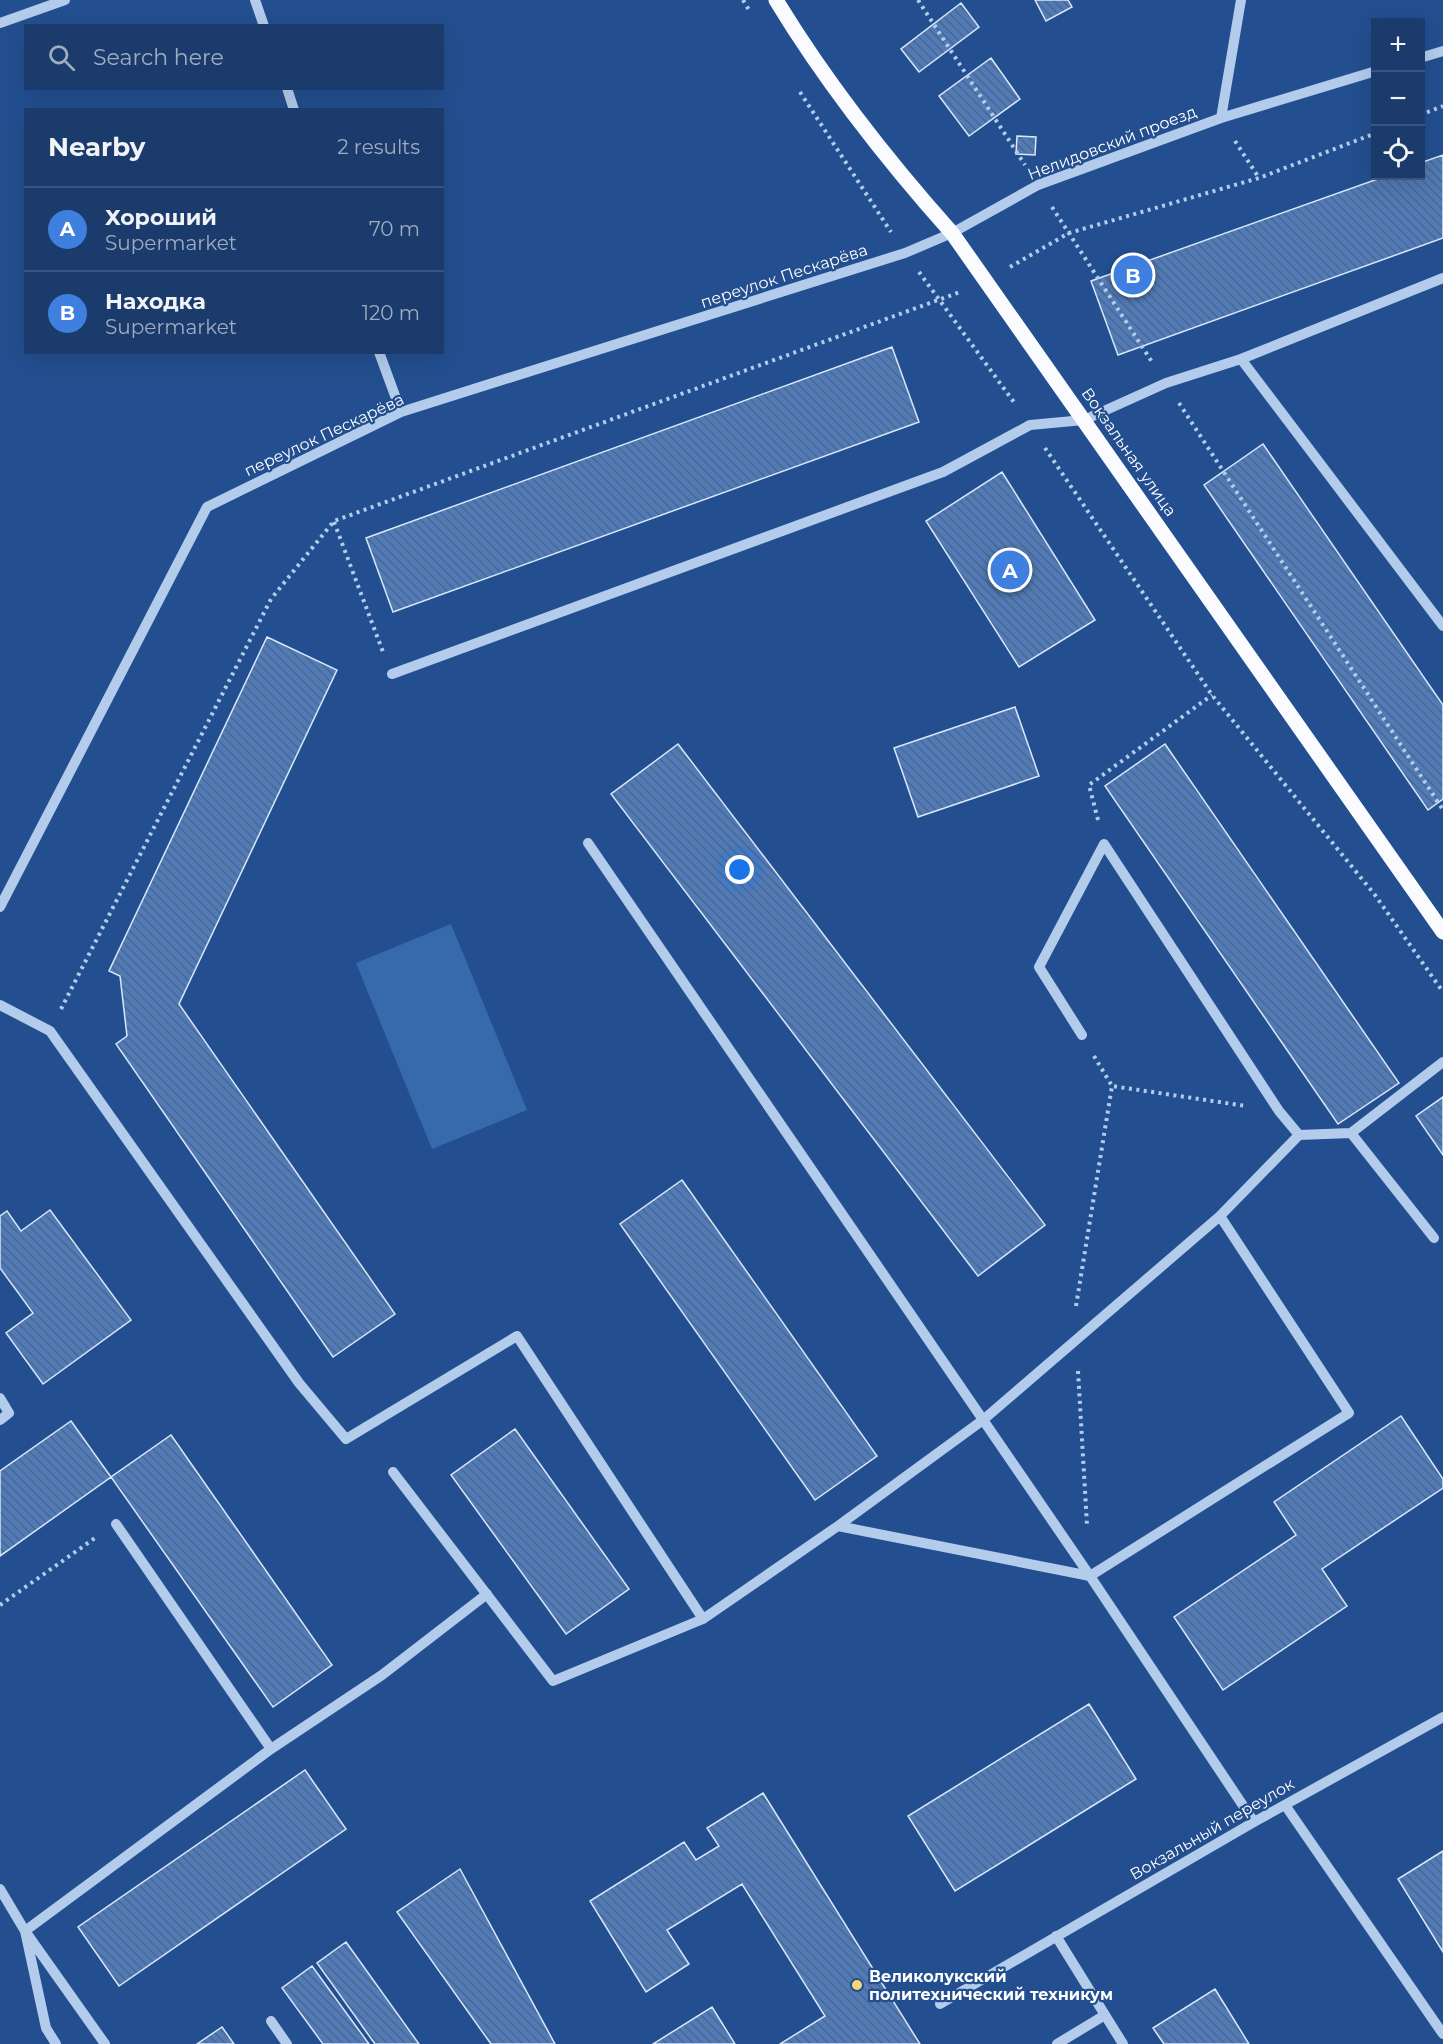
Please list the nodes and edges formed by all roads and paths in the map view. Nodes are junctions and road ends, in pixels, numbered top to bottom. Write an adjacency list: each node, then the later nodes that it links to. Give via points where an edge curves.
1 (65, 0): 7 (street)
2 (255, 0): 8 (street)
3 (743, 0): 6 (path)
4 (776, 0): 20 (main road, Вокзальная улица, via 889,162)
5 (1241, 0): 17 (street, Нелидовский проезд)
6 (753, 17)
7 (0, 23)
8 (263, 24)
9 (1443, 51): 10 (street)
10 (1425, 56)
11 (1373, 72): 17 (street, Нелидовский проезд)
12 (288, 90): 15 (street)
13 (799, 90): 21 (path)
14 (1443, 106): 16 (path)
15 (293, 108)
16 (1425, 113)
17 (1221, 118): 19 (path); 20 (street, Нелидовский проезд, via 1038,185)
18 (1371, 135): 19 (path)
19 (1259, 178): 23 (path, via 1069,233)
20 (952, 233): 21 (street, переулок Пескарёва); 23 (main road, Вокзальная улица)
21 (905, 253): 24 (path); 27 (street, переулок Пескарёва)
22 (1443, 278): 26 (street)
23 (986, 280): 24 (path); 28 (main road, Вокзальная улица)
24 (941, 300): 29 (path); 30 (path)
25 (381, 354): 27 (street)
26 (1241, 358): 28 (street, via 1166,383); 31 (street)
27 (400, 412): 36 (street, переулок Пескарёва, via 207,507)
28 (1084, 420): 29 (street); 37 (main road, Вокзальная улица)
29 (1030, 425): 32 (street, via 943,472); 33 (path)
30 (334, 521): 32 (path); 40 (path, via 271,599)
31 (1443, 626)
32 (392, 674)
33 (1212, 695): 35 (path, via 1089,785); 38 (path, via 1376,895)
34 (588, 843): 50 (street)
35 (1104, 844): 41 (street, via 1039,967); 45 (street, via 1279,1111)
36 (0, 907)
37 (1443, 932)
38 (1443, 992)
39 (0, 1005): 40 (street)
40 (50, 1031): 57 (street, via 299,1383 346,1439 517,1336)
41 (1082, 1035): 43 (path)
42 (1443, 1062): 44 (street)
43 (1112, 1086)
44 (1351, 1133): 45 (street); 47 (street)
45 (1299, 1135): 46 (street)
46 (1220, 1216): 50 (street); 54 (street, via 1349,1413)
47 (1434, 1238)
48 (0, 1398): 49 (street, via 9,1413)
49 (0, 1420)
50 (983, 1420): 53 (street); 54 (street)
51 (393, 1472): 55 (street)
52 (116, 1524): 56 (path); 59 (street)
53 (838, 1526): 54 (street); 57 (street)
54 (1090, 1576): 61 (street)
55 (487, 1594): 57 (street, via 554,1681); 59 (street, via 382,1675)
56 (0, 1605)
57 (703, 1619)
58 (1443, 1718): 60 (street, Вокзальный переулок)
59 (271, 1749): 63 (street)
60 (1285, 1804): 61 (street, Вокзальный переулок); 68 (street)
61 (1254, 1822): 64 (street, Вокзальный переулок)
62 (0, 1889): 63 (street)
63 (25, 1931): 69 (street, via 46,2028); 70 (street)
64 (1056, 1936): 65 (street, Вокзальный переулок); 66 (street)
65 (940, 2004)
66 (1105, 2015): 72 (street); 73 (street)
67 (271, 2021): 71 (street)
68 (1443, 2034)
69 (56, 2044)
70 (105, 2044)
71 (287, 2044)
72 (1057, 2044)
73 (1123, 2044)

